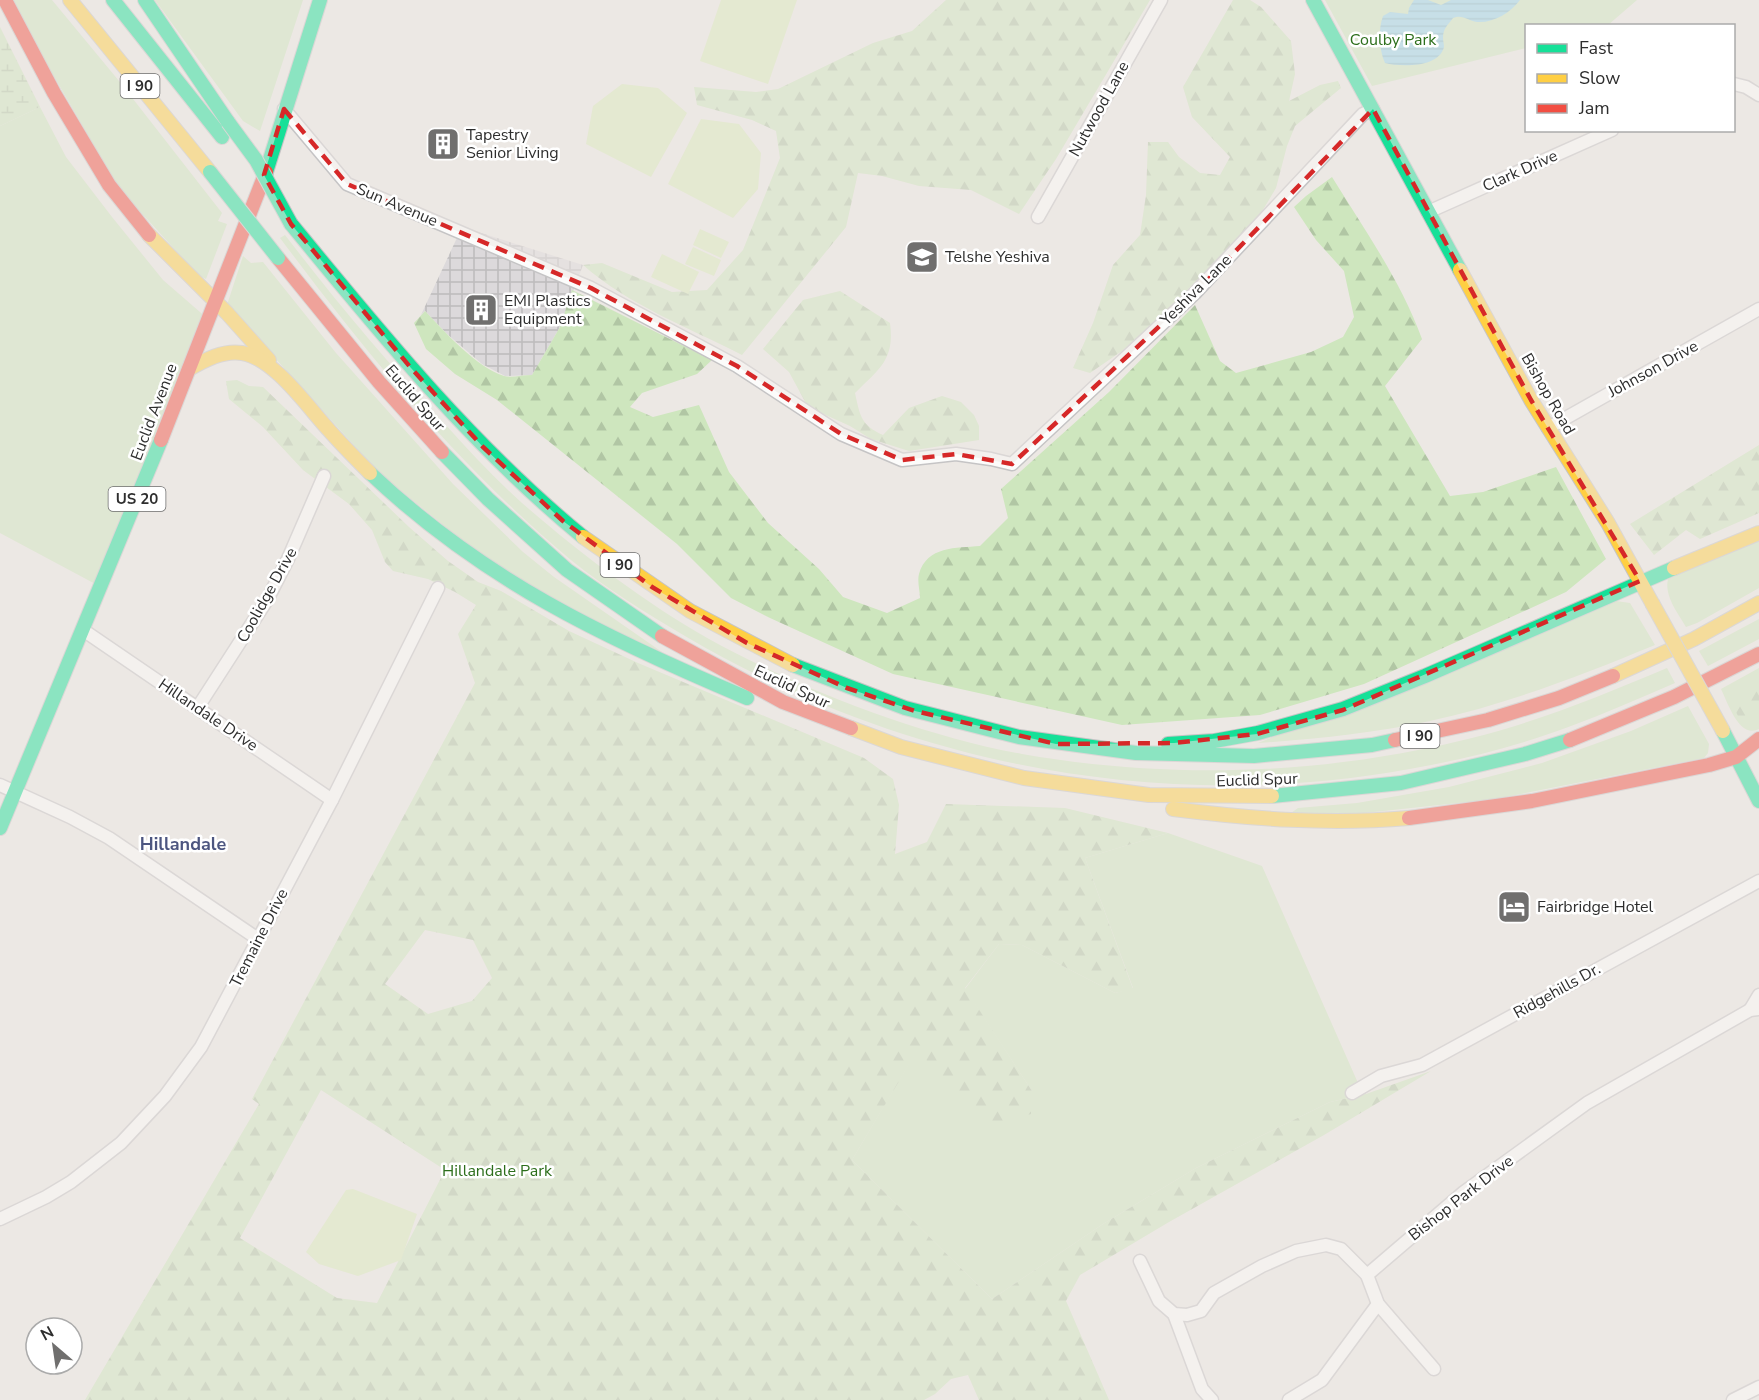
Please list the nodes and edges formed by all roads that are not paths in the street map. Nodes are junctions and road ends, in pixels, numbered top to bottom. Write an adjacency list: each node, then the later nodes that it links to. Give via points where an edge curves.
1 (5, 0): 16 (main road, via 109,185 154,241)
2 (70, 0): 30 (main road, Euclid Spur / I 90, bridge, via 376,378 438,450 489,501 598,594 752,687)
3 (113, 0): 15 (main road, Euclid Spur / I 90, bridge)
4 (145, 0): 15 (main road, bridge, via 256,160)
5 (320, 0): 10 (main road, Euclid Avenue / US 20)
6 (1161, 0): 14 (street, Nutwood Lane)
7 (1313, 0): 11 (main road, Bishop Road)
8 (1735, 84): 9 (street)
9 (1759, 95)
10 (284, 109): 16 (main road, Euclid Avenue / US 20, via 266,171); 21 (street, Sun Avenue, via 347,184 591,288 737,366 841,434 902,460 956,454)
11 (1373, 109): 13 (main road, Bishop Road); 21 (street, Yeshiva Lane, via 1195,293)
12 (1608, 132): 13 (street, Clark Drive)
13 (1428, 212): 20 (main road, Bishop Road)
14 (1038, 217)
15 (291, 224): 32 (main road, Euclid Spur / I 90, via 411,368 483,447 563,521 652,587 747,643 847,688 951,722)
16 (215, 301): 18 (main road, Euclid Avenue / US 20); 19 (main road)
17 (1759, 309): 20 (street, Johnson Drive)
18 (189, 369): 19 (main road, via 222,353 243,353 260,359); 27 (main road, Euclid Avenue / US 20)
19 (288, 386): 30 (main road, via 390,492 446,538 519,589 593,630 740,696 786,715)
20 (1548, 428): 24 (main road, Bishop Road)
21 (1012, 465)
22 (324, 476): 29 (street, Coolidge Drive, via 267,600)
23 (1759, 533): 24 (main road)
24 (1640, 581): 32 (main road, via 1370,699 1300,724 1193,742); 33 (main road, Bishop Road, bridge)
25 (438, 588): 37 (street, Tremaine Drive)
26 (1759, 603): 32 (main road, Euclid Spur / I 90, via 1689,642 1594,685 1489,720 1417,737 1345,749 1236,757 1164,756)
27 (83, 630): 29 (street, Hillandale Drive); 36 (main road, Euclid Avenue / US 20)
28 (1759, 654): 35 (main road, Euclid Spur / I 90, via 1694,689 1593,731 1526,754 1420,780 1322,793 1241,798 1161,797)
29 (198, 707): 37 (street, Hillandale Drive)
30 (850, 731): 35 (main road, Euclid Spur / I 90, via 955,764)
31 (1759, 739): 33 (main road)
32 (1056, 744)
33 (1736, 757): 35 (main road, via 1475,811 1366,821 1194,812); 38 (main road, Bishop Road)
34 (0, 785): 36 (street)
35 (1061, 786)
36 (15, 792): 39 (main road, Euclid Avenue / US 20); 41 (street, via 109,838)
37 (332, 800): 41 (street, Tremaine Drive)
38 (1759, 801)
39 (0, 828)
40 (1759, 881): 44 (street, Ridgehills Dr., via 1422,1065 1381,1077)
41 (258, 939): 45 (street, Tremaine Drive, via 201,1047 152,1111 121,1143 71,1182)
42 (1759, 995): 43 (street, Bishop Park Drive)
43 (1755, 1009): 47 (street, Bishop Park Drive, via 1587,1103 1464,1192)
44 (1352, 1093)
45 (0, 1219)
46 (1140, 1261): 49 (street, via 1159,1301)
47 (1367, 1275): 48 (street); 49 (street, via 1341,1249 1326,1245 1296,1251 1214,1293 1201,1311)
48 (1378, 1304): 50 (street); 53 (street, via 1322,1380)
49 (1174, 1314): 52 (street, via 1202,1389)
50 (1434, 1369)
51 (1759, 1387): 54 (street)
52 (1212, 1400)
53 (1289, 1400)
54 (1733, 1400)

